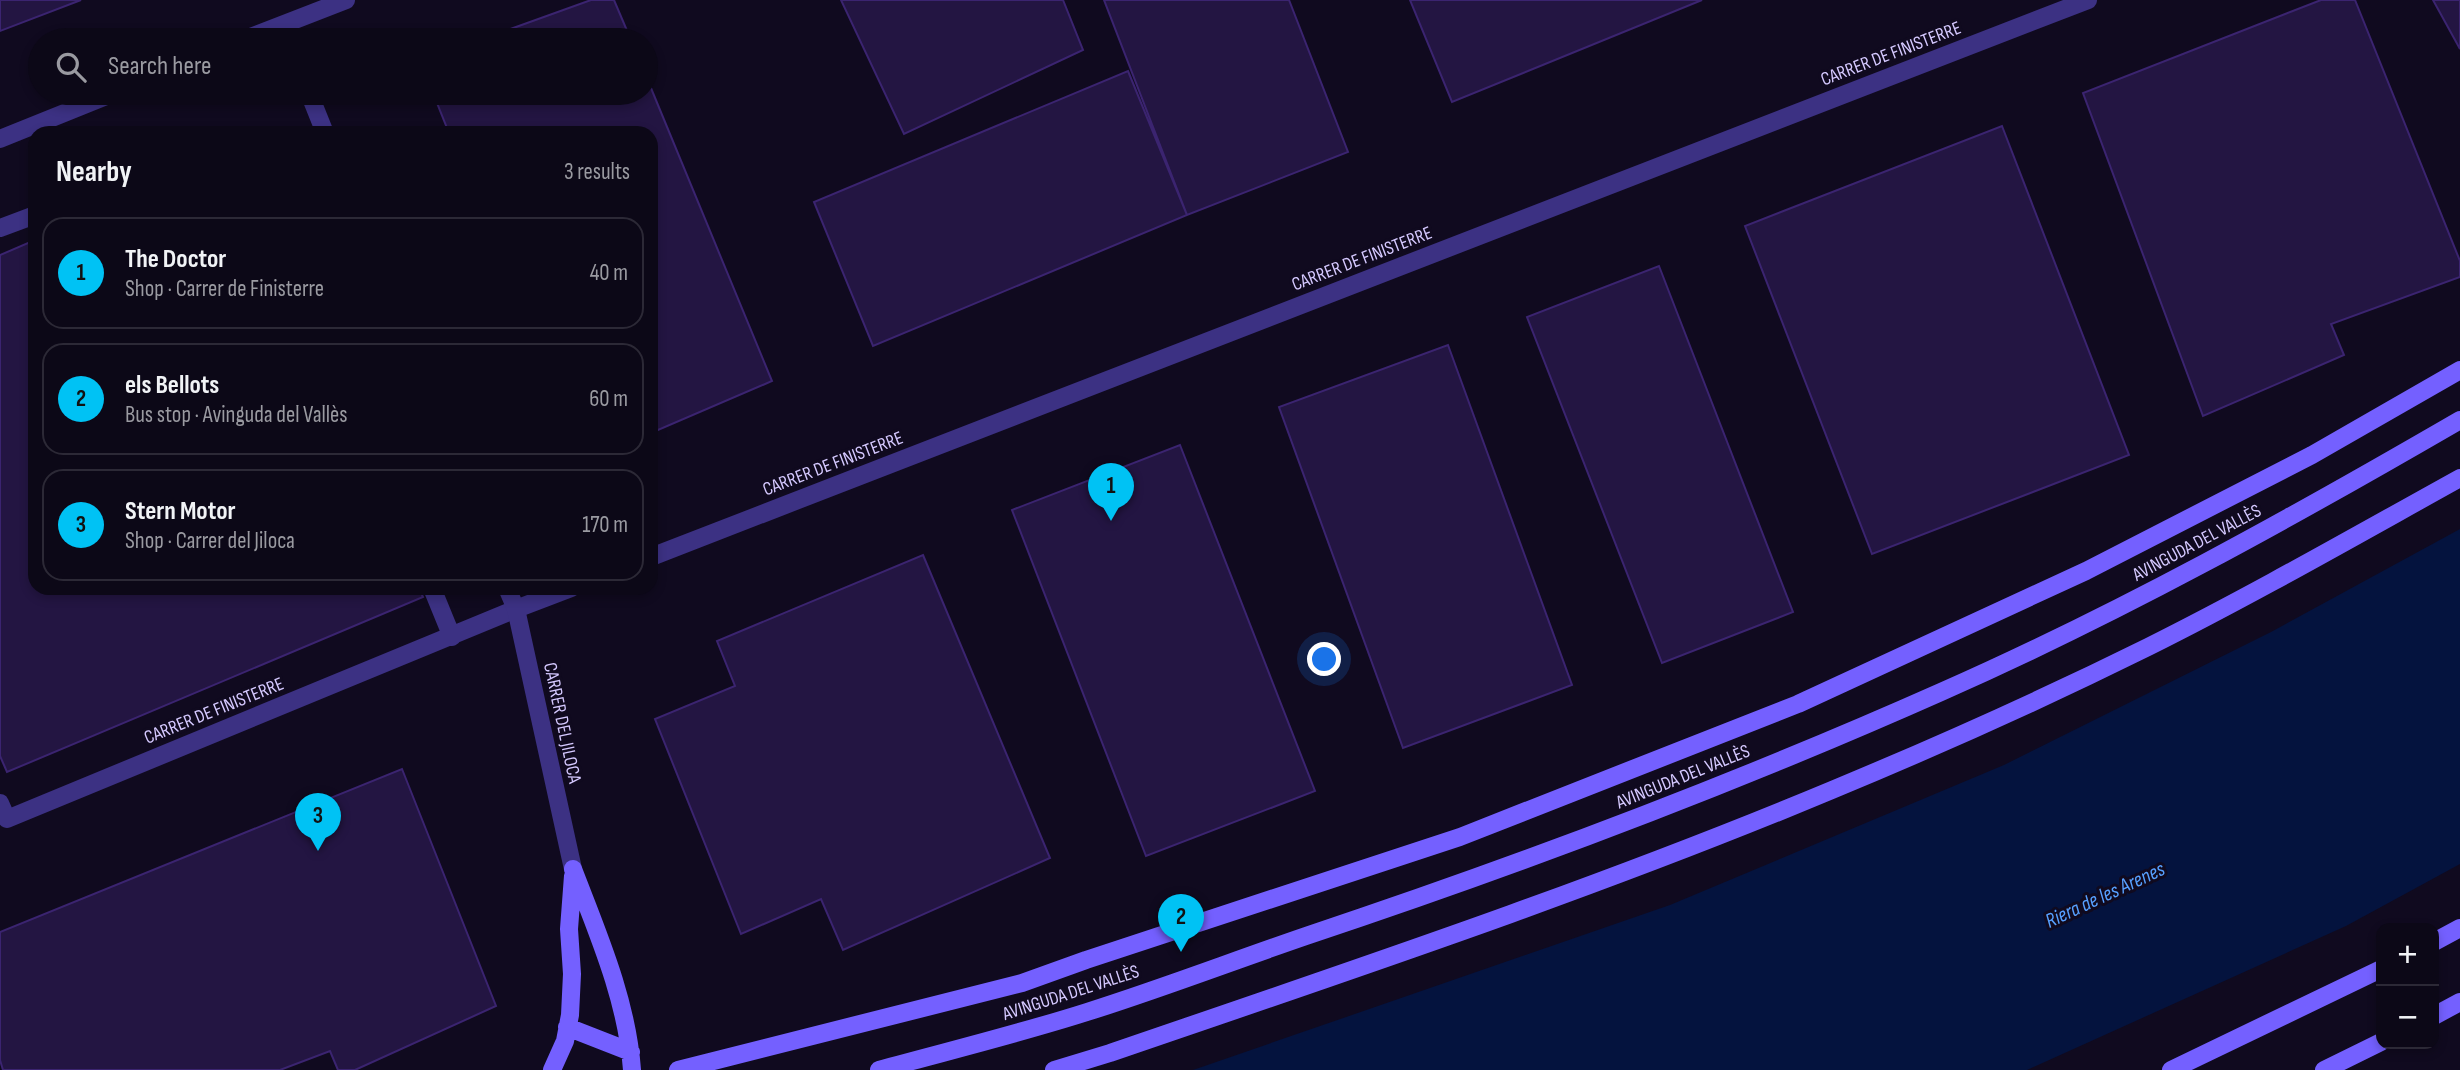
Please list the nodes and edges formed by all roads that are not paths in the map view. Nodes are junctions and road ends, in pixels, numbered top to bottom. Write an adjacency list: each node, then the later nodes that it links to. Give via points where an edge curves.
1 (346, 0): 3 (street)
2 (2088, 0): 15 (street, CARRER DE FINISTERRE)
3 (293, 28)
4 (84, 105): 6 (street)
5 (314, 105): 7 (street)
6 (32, 126)
7 (322, 126)
8 (28, 128): 9 (street)
9 (0, 139)
10 (28, 218): 11 (street)
11 (0, 228)
12 (2460, 370): 32 (main road, via 2312,455 2086,571 1798,704 1486,827 1022,983)
13 (2460, 420): 33 (main road, AVINGUDA DEL VALLÈS, via 2124,605 1813,747 1476,879 1091,1011)
14 (2460, 478): 34 (main road, via 2147,647 1835,789 1498,920)
15 (658, 554)
16 (435, 595): 20 (street)
17 (510, 595): 19 (street, CARRER DEL JILOCA)
18 (553, 595): 19 (street, CARRER DE FINISTERRE)
19 (516, 609): 20 (street, CARRER DE FINISTERRE); 22 (street, CARRER DEL JILOCA)
20 (452, 637): 21 (street, CARRER DE FINISTERRE, via 6,819)
21 (0, 803)
22 (573, 869): 28 (main road); 30 (main road, via 610,965)
23 (2460, 928): 24 (main road)
24 (2439, 939)
25 (2376, 971): 35 (main road)
26 (2460, 1002): 27 (main road)
27 (2439, 1013)
28 (568, 1027): 30 (main road); 31 (main road)
29 (2376, 1044): 36 (main road)
30 (631, 1061)
31 (552, 1070)
32 (678, 1070)
33 (879, 1070)
34 (1054, 1070)
35 (2171, 1070)
36 (2324, 1070)

